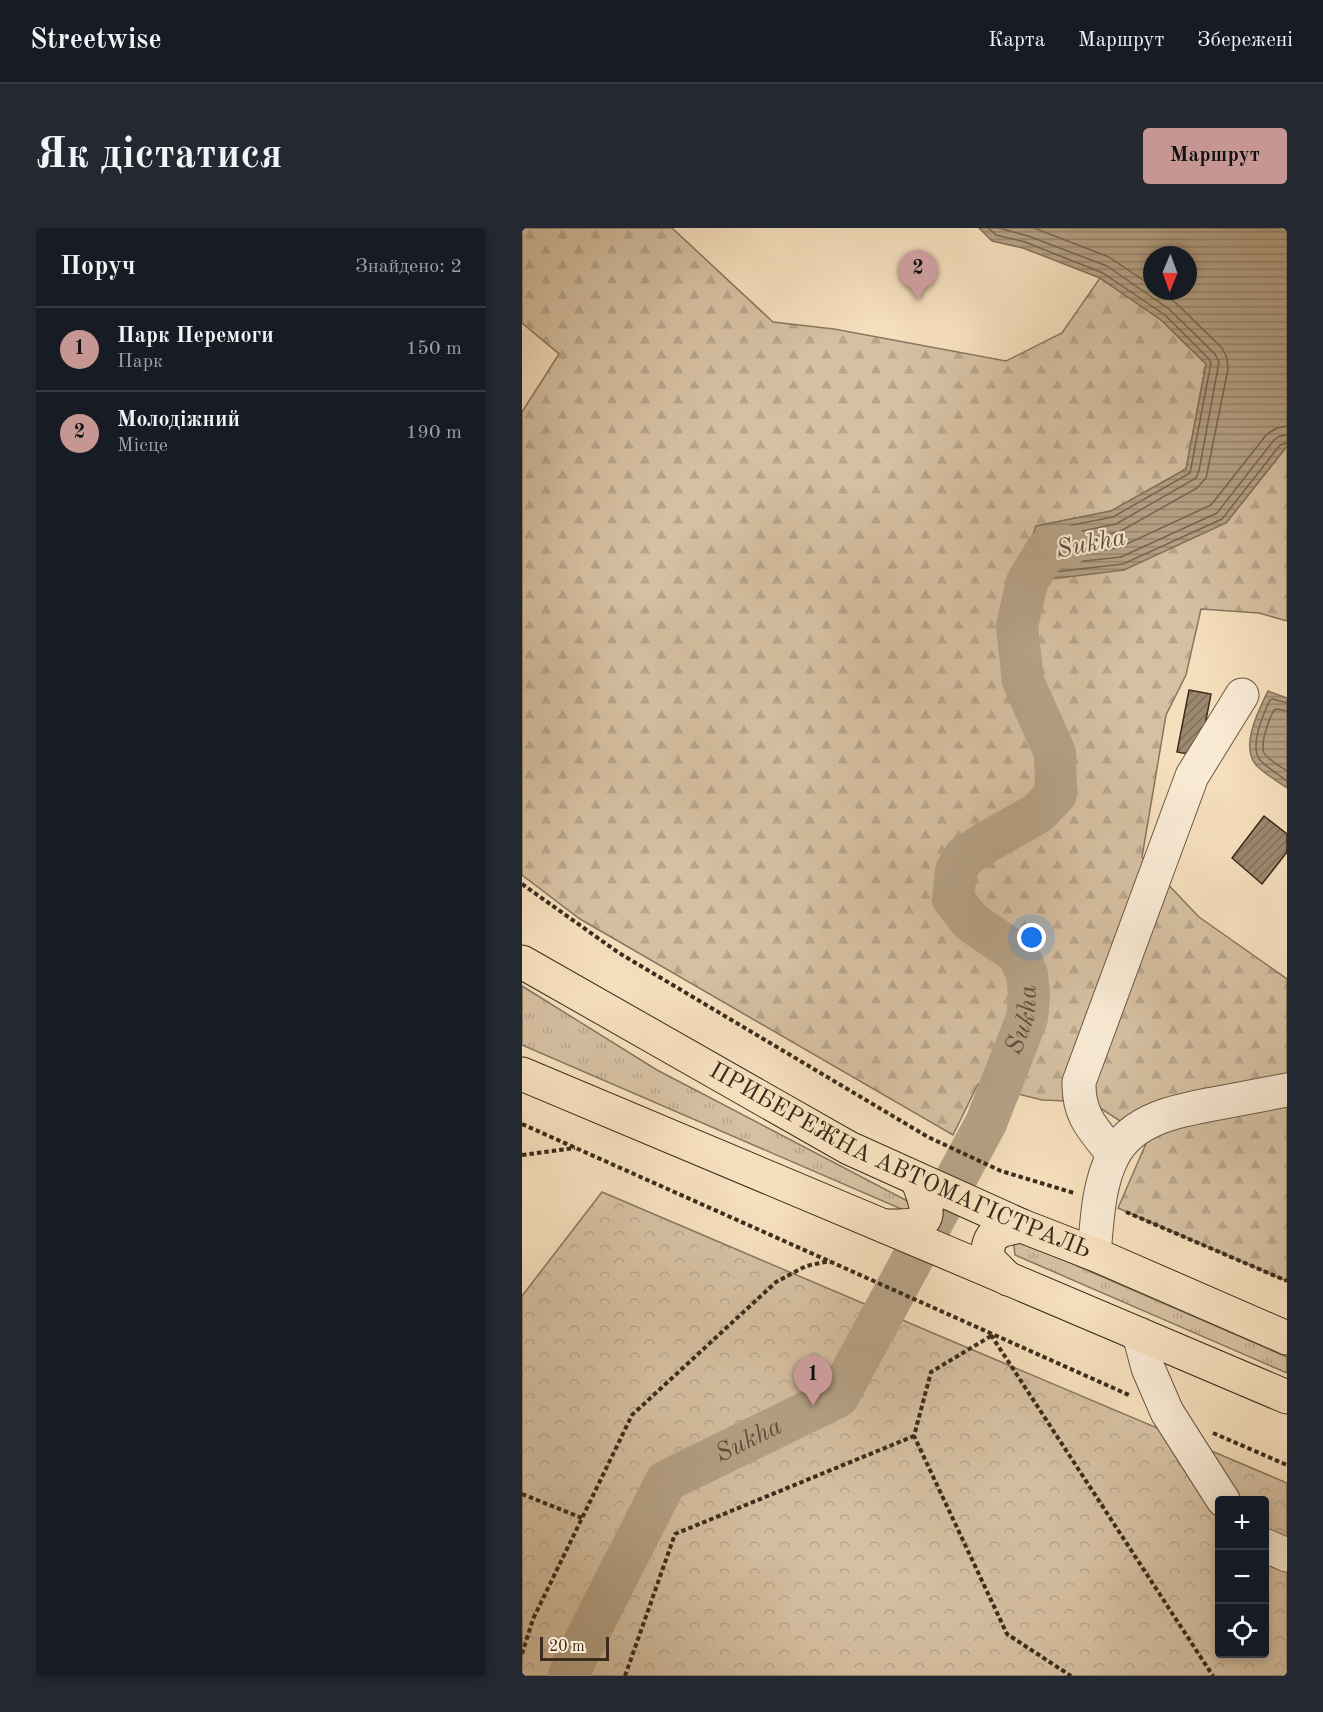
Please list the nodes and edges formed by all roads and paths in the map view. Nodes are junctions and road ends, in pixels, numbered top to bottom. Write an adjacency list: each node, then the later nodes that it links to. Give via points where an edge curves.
1 (1242, 695): 8 (lane, via 1192,776 1079,1082 1079,1099 1089,1124)
2 (522, 884): 11 (path, via 619,953 928,1137 1001,1171)
3 (522, 962): 10 (main road, ПРИБЕРЕЖНА АВТОМАГІСТРАЛЬ, via 849,1148)
4 (522, 1074): 13 (main road)
5 (1287, 1090): 8 (lane, via 1182,1109 1145,1124 1125,1138)
6 (522, 1124): 7 (path)
7 (576, 1148): 9 (path); 15 (path)
8 (1113, 1154): 11 (lane)
9 (522, 1155)
10 (917, 1179): 12 (main road, ПРИБЕРЕЖНА АВТОМАГІСТРАЛЬ); 13 (main road, via 926,1202 923,1221 914,1226)
11 (1100, 1201): 14 (lane); 17 (path)
12 (1021, 1225): 14 (main road, ПРИБЕРЕЖНА АВТОМАГІСТРАЛЬ); 16 (main road, via 993,1234 987,1246 988,1259)
13 (886, 1226): 16 (main road)
14 (1094, 1254): 20 (main road, ПРИБЕРЕЖНА АВТОМАГІСТРАЛЬ)
15 (830, 1261): 18 (path); 28 (path, via 806,1266 776,1282 632,1415)
16 (1005, 1278): 19 (main road)
17 (1287, 1281)
18 (990, 1334): 22 (path); 24 (path, via 931,1372); 34 (path)
19 (1138, 1334): 21 (main road); 22 (lane)
20 (1287, 1338)
21 (1287, 1397)
22 (1167, 1412): 27 (lane)
23 (1210, 1432): 25 (path)
24 (914, 1436): 32 (path, via 675,1534); 33 (path, via 1007,1634)
25 (1287, 1465)
26 (522, 1494): 28 (path)
27 (1220, 1496)
28 (582, 1518): 31 (path, via 533,1619)
29 (1269, 1547): 30 (lane)
30 (1287, 1555)
31 (522, 1654)
32 (625, 1676)
33 (1071, 1676)
34 (1213, 1676)

